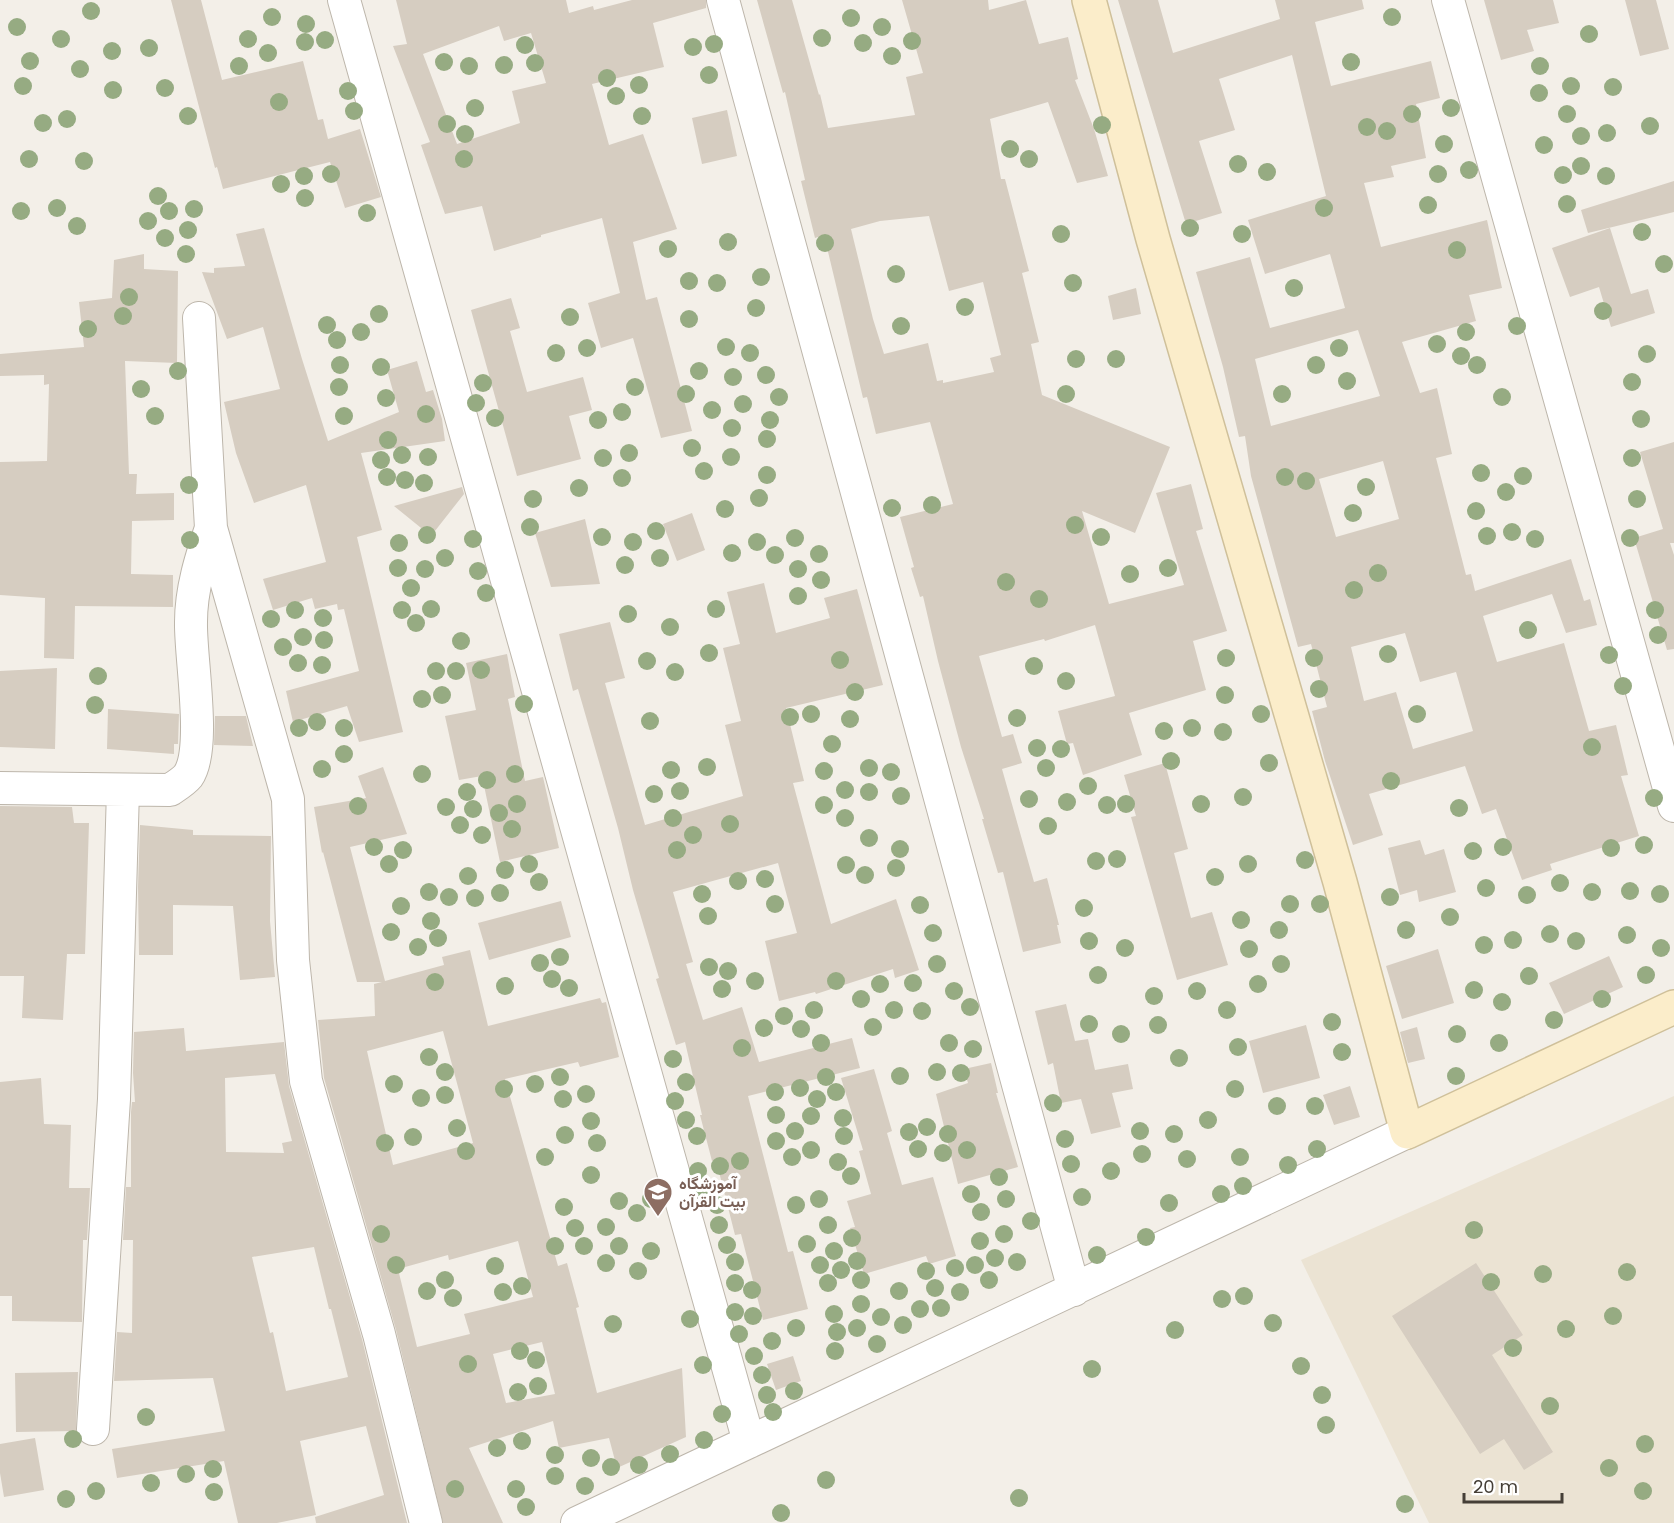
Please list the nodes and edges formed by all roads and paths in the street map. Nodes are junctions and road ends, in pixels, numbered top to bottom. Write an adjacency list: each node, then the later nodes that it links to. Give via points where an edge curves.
1 (344, 0): 14 (street)
2 (723, 0): 12 (street)
3 (1089, 0): 11 (street, via 1153,239 1340,882)
4 (1448, 0): 9 (street)
5 (199, 318): 6 (street)
6 (211, 528): 8 (street, via 197,570 191,621 196,753 188,775 170,790); 15 (street, via 288,799 293,960 306,1081 379,1334)
7 (0, 788): 8 (street)
8 (123, 790): 13 (street, via 114,1099)
9 (1674, 806)
10 (1674, 1007): 11 (street)
11 (1407, 1132): 12 (street)
12 (1074, 1290): 14 (street)
13 (93, 1429)
14 (749, 1442): 16 (street)
15 (426, 1523)
16 (577, 1523)

